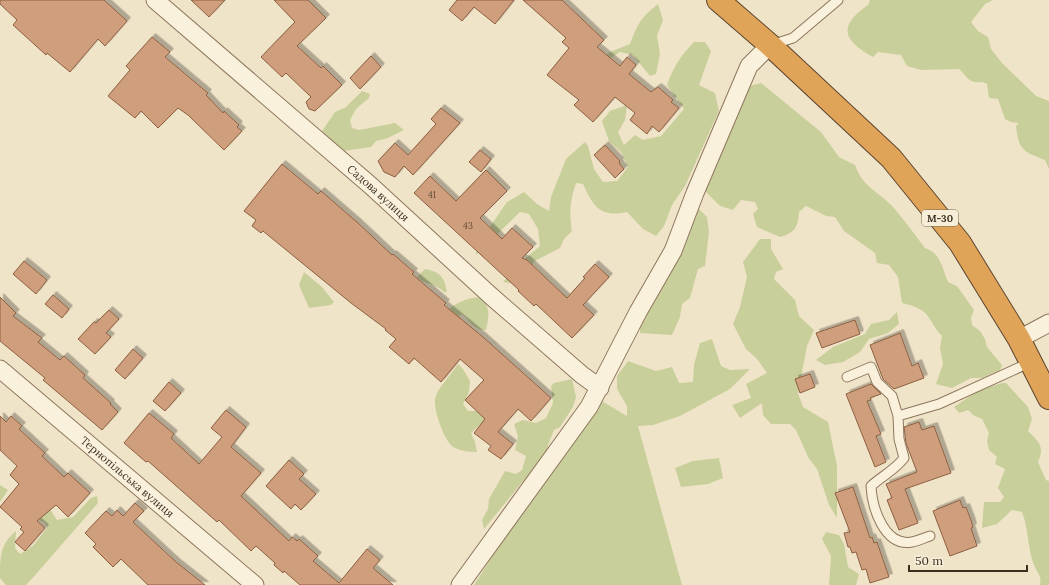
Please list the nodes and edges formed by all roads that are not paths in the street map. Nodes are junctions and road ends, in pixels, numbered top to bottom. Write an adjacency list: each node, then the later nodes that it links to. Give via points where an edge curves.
1 (155, 0): 10 (street, Садова вулиця, via 364,180 491,296)
2 (718, 0): 4 (highway, М-30)
3 (838, 0): 4 (lane, via 792,38)
4 (770, 45): 6 (highway, М-30, via 891,158 960,243); 10 (street, via 749,66 673,251 638,312)
5 (1049, 323): 6 (street)
6 (1019, 339): 7 (highway, М-30)
7 (1031, 362): 11 (highway, М-30); 12 (lane, via 939,404)
8 (0, 369): 14 (street, Тернопільська вулиця)
9 (847, 377): 12 (lane, via 871,367 877,382 892,396)
10 (600, 388): 15 (street, via 589,407)
11 (1049, 398)
12 (898, 416): 13 (lane, via 899,439 904,458 897,468 883,475 871,486 872,502 879,520 890,536 911,542)
13 (930, 536)
14 (255, 585)
15 (460, 585)

